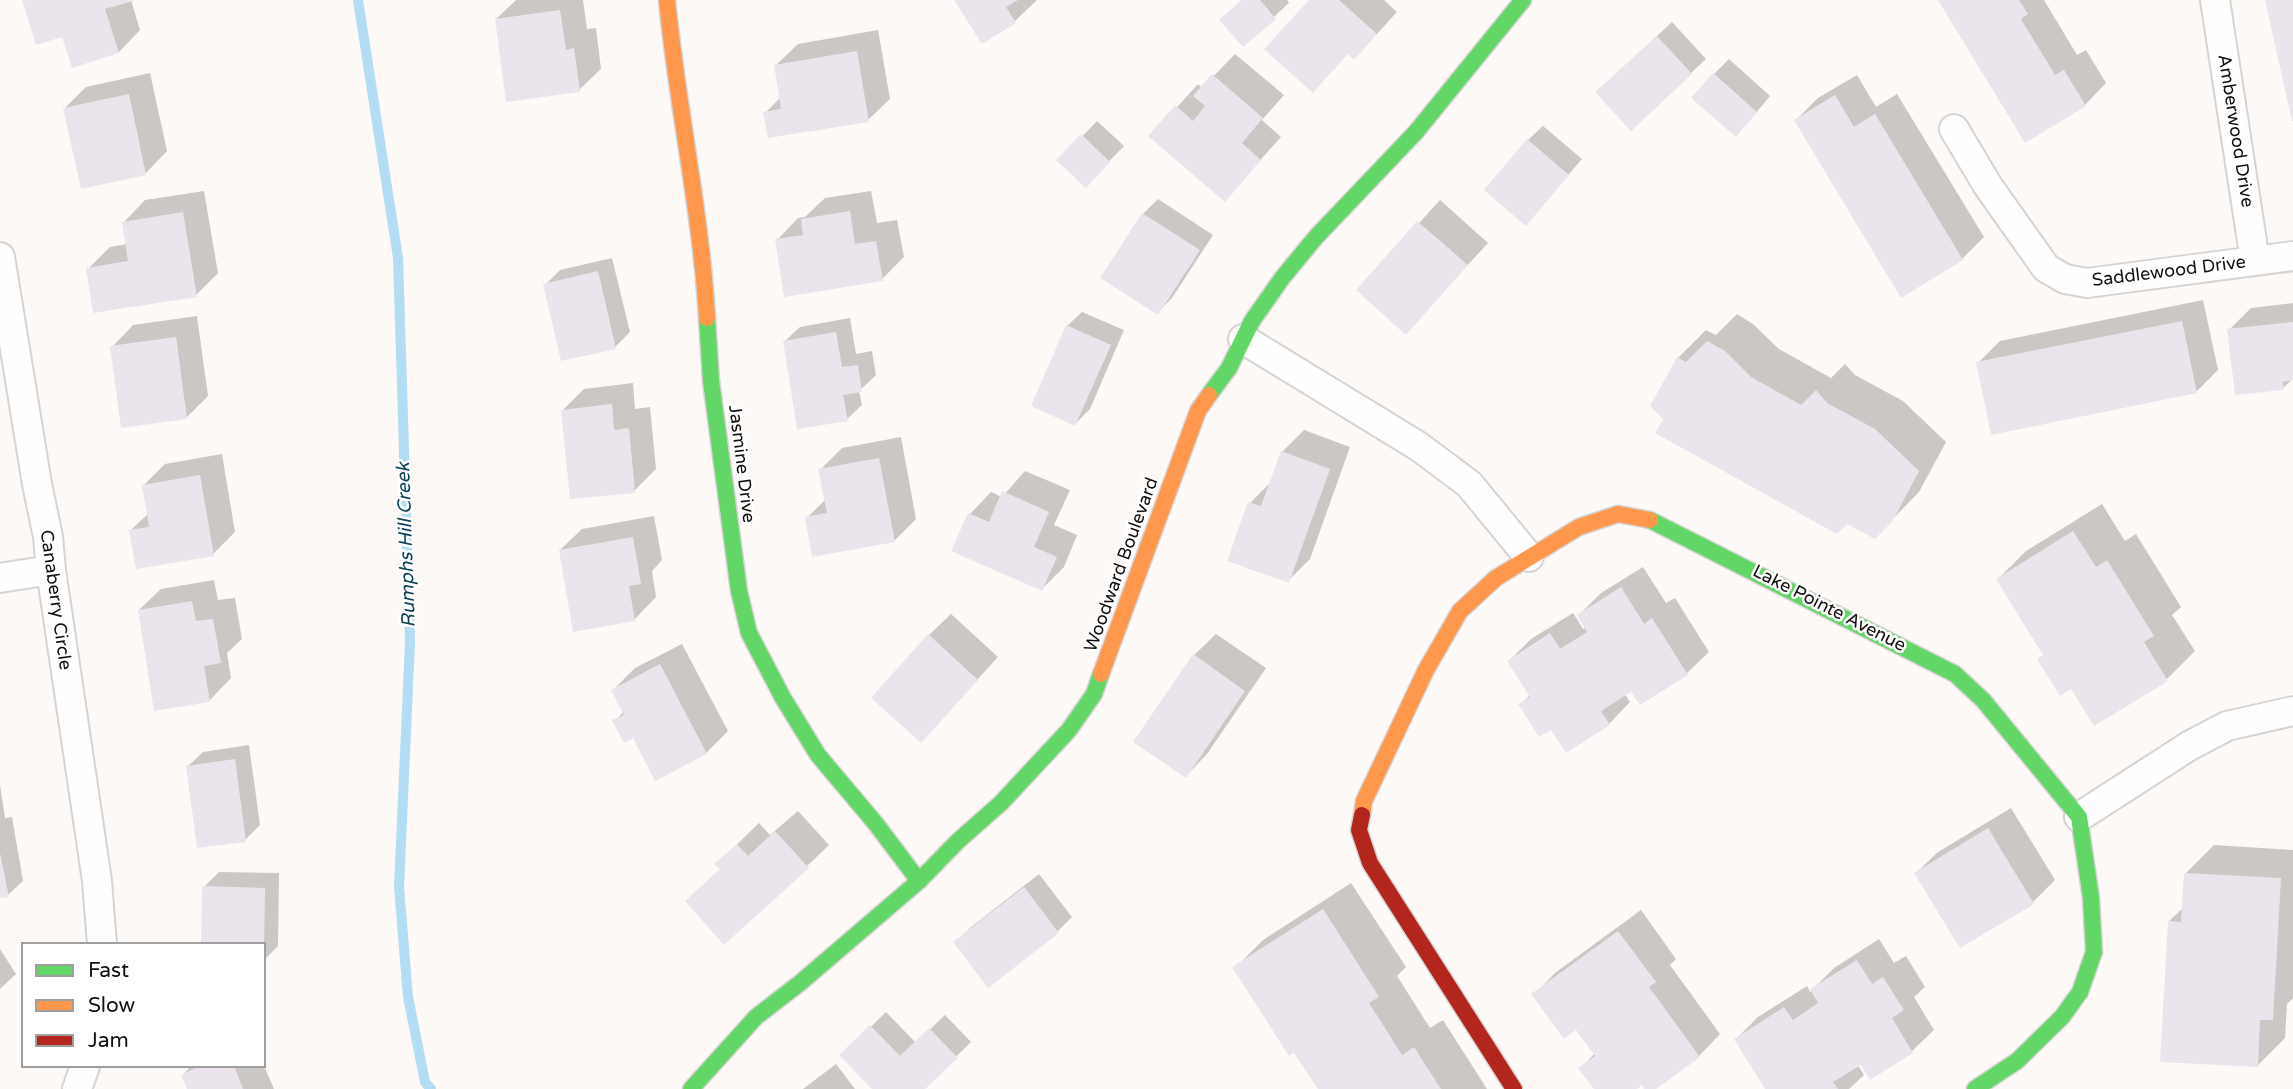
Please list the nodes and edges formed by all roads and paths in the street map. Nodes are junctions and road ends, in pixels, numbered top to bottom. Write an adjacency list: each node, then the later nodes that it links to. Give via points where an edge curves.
1 (667, 0): 14 (street, Jasmine Drive, via 696,206 711,381 738,591 749,632 818,755)
2 (1524, 0): 8 (street, Woodward Boulevard, via 1416,132 1315,237)
3 (2214, 0): 7 (street, Amberwood Drive)
4 (1954, 129): 7 (street, Saddlewood Drive, via 2046,268 2065,279 2087,283)
5 (2293, 256): 7 (street, Saddlewood Drive)
6 (0, 257): 10 (street, Canaberry Circle)
7 (2255, 261)
8 (1243, 339): 9 (street, via 1418,446 1469,484); 14 (street, Woodward Boulevard, via 1198,411 1094,694 1035,767)
9 (1529, 557): 13 (street, Lake Pointe Avenue, via 1579,527 1618,514 1655,521 1955,674 1983,700); 19 (street, Lake Pointe Avenue, via 1496,578 1460,611 1426,670 1364,801 1359,830 1370,863)
10 (51, 570): 11 (street); 15 (street, Canaberry Circle)
11 (0, 578)
12 (2293, 711): 13 (street, via 2227,726)
13 (2080, 817): 20 (street, via 2094,952 2080,992 2062,1017 2017,1061)
14 (919, 881): 18 (street, Woodward Boulevard, via 756,1017)
15 (102, 942)
16 (84, 1068): 17 (street)
17 (77, 1089)
18 (691, 1089)
19 (1514, 1089)
20 (1975, 1089)

